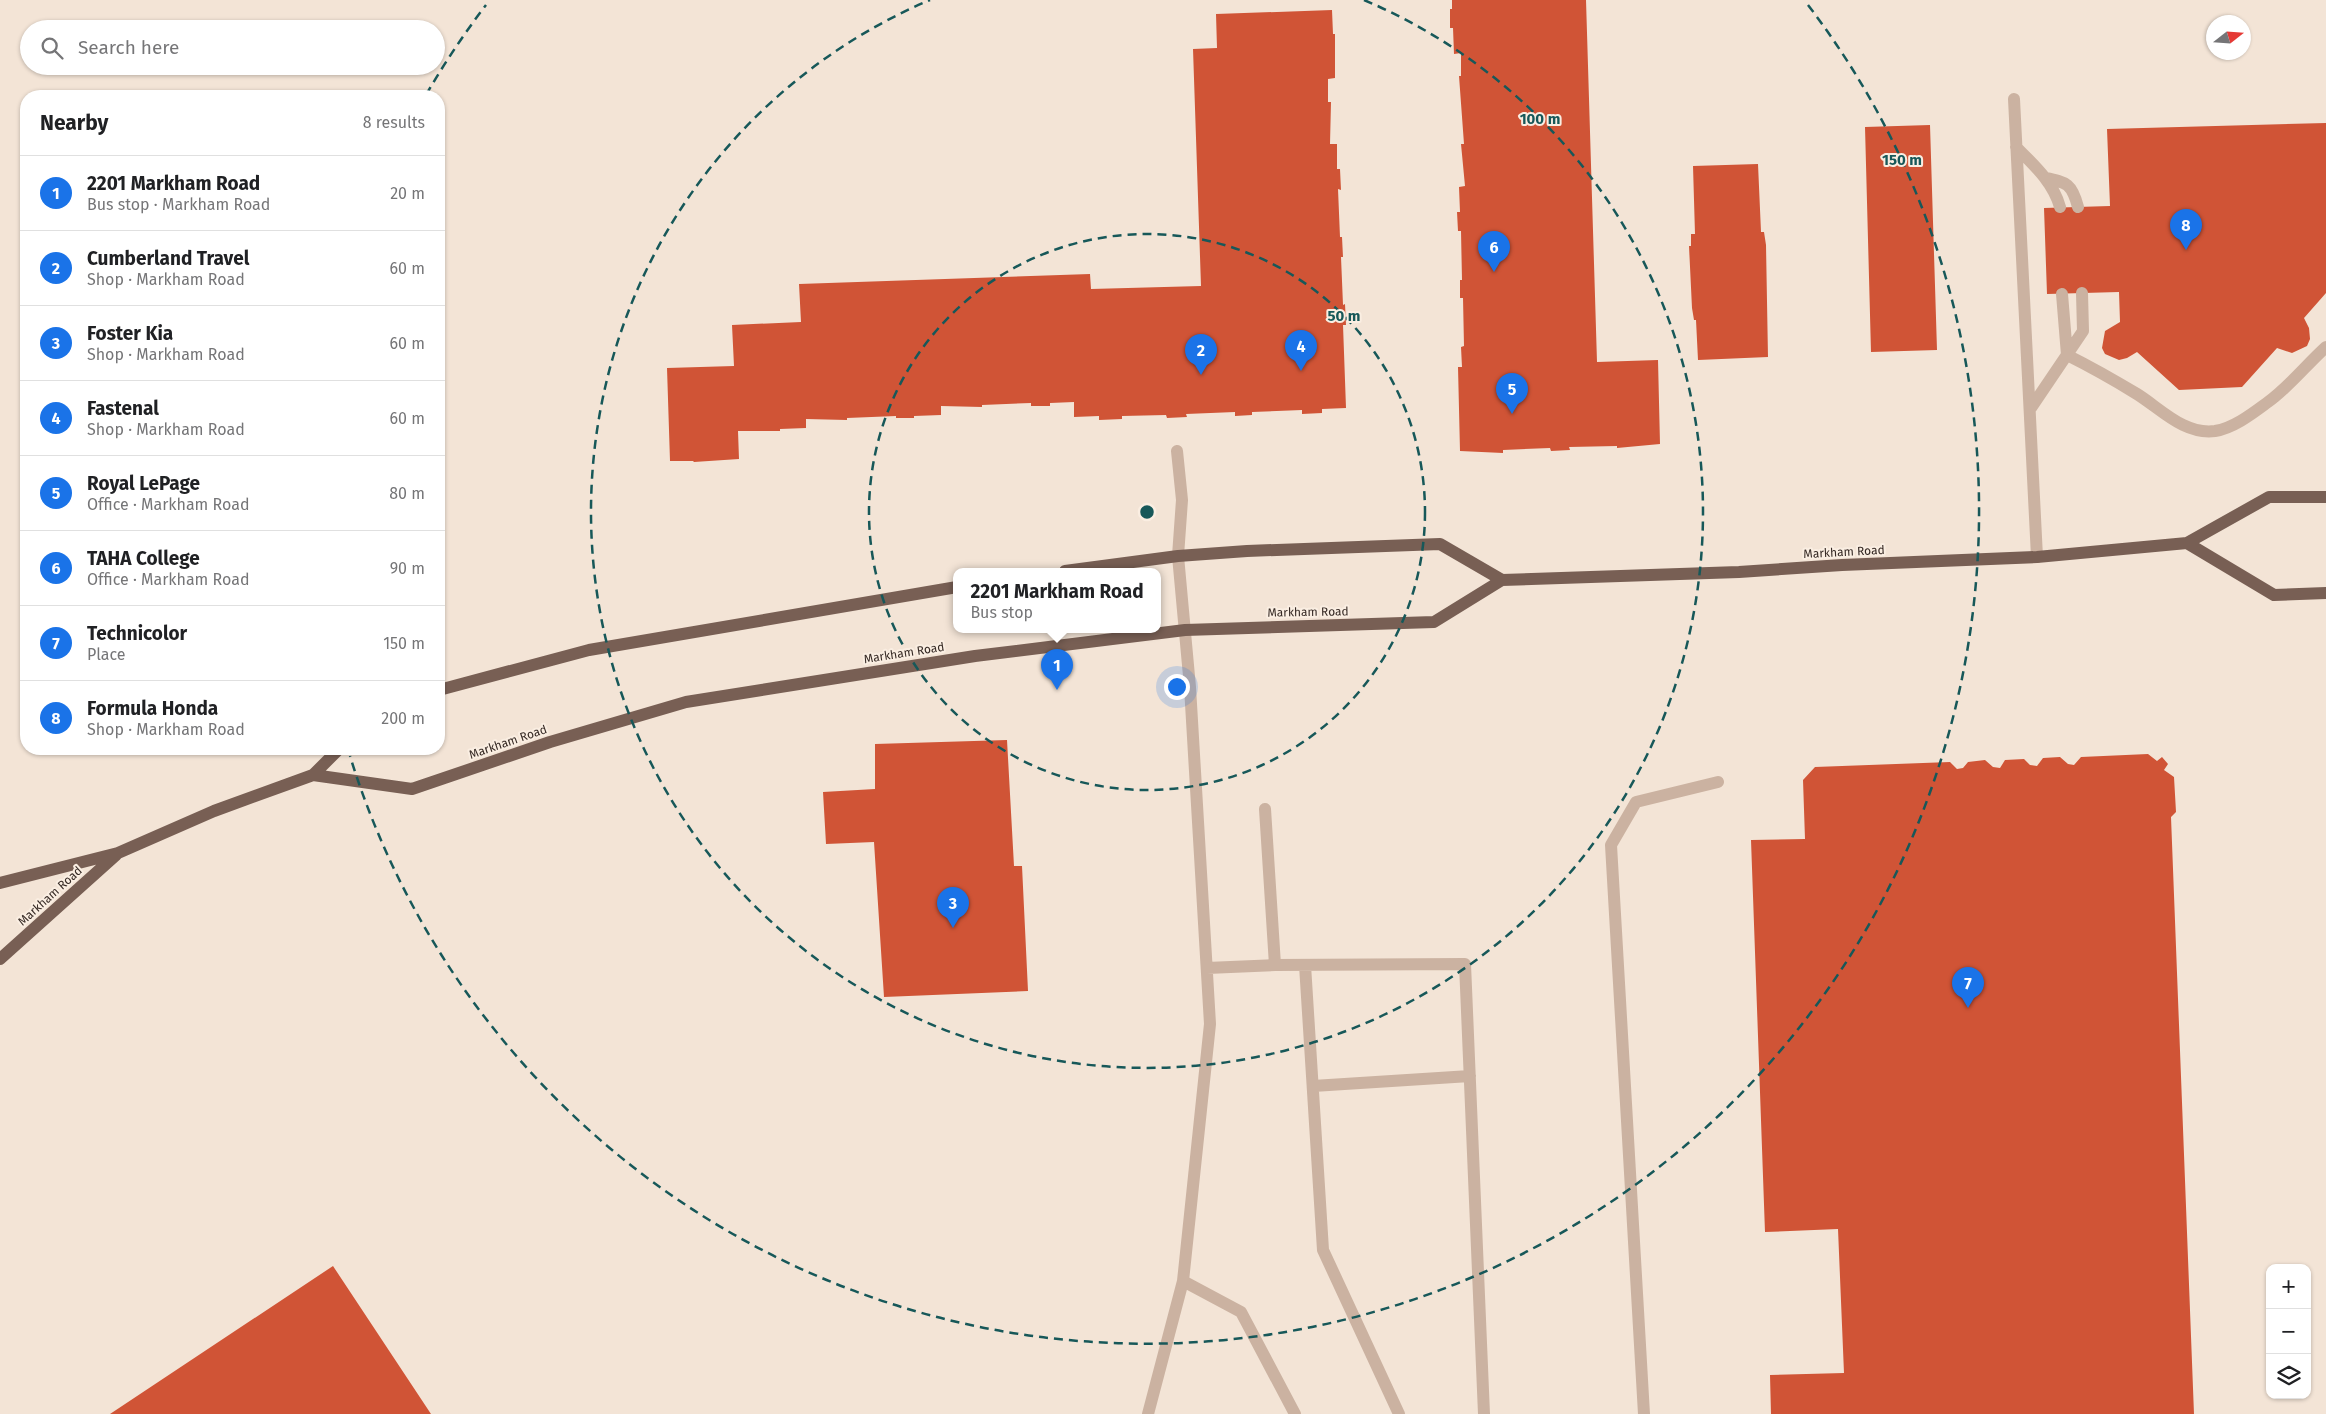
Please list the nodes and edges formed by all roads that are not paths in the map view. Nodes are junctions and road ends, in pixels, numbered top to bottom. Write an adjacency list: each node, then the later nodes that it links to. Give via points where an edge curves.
1 (2014, 99): 2 (lane)
2 (2016, 147): 3 (lane); 10 (lane)
3 (2045, 178): 4 (lane); 5 (lane, via 2063,181 2070,186)
4 (2060, 207)
5 (2078, 207)
6 (2082, 293): 9 (lane, via 2083,330)
7 (2062, 294): 9 (lane)
8 (2326, 347): 9 (lane, via 2269,401 2229,427 2213,431 2193,430 2096,369)
9 (2067, 355): 10 (lane)
10 (2030, 408): 15 (lane)
11 (1178, 451): 14 (lane, via 1182,500)
12 (2326, 497): 13 (main road, Markham Road, via 2269,497)
13 (2187, 543): 15 (main road, Markham Road); 19 (main road, via 2274,595)
14 (1178, 556): 16 (main road); 17 (main road, via 1440,544); 20 (lane)
15 (2037, 557): 17 (main road, Markham Road)
16 (1088, 568)
17 (1502, 580): 20 (main road, Markham Road, via 1434,622)
18 (953, 588): 23 (main road, via 589,650)
19 (2326, 593)
20 (1185, 630): 22 (main road, Markham Road); 33 (lane)
21 (1161, 633): 25 (main road, Markham Road, via 975,656 686,702 550,742 412,789)
22 (1161, 633)
23 (445, 688)
24 (333, 755): 25 (main road, Markham Road)
25 (313, 774): 28 (main road, Markham Road, via 214,811)
26 (1718, 782): 41 (lane, via 1636,802 1611,846)
27 (1265, 809): 31 (lane)
28 (118, 853): 29 (main road, Markham Road); 30 (main road, Markham Road)
29 (0, 883)
30 (0, 959)
31 (1275, 965): 32 (lane); 33 (lane)
32 (1305, 965): 34 (lane, via 1465,964); 35 (lane)
33 (1207, 968): 36 (lane, via 1210,1024)
34 (1470, 1076): 35 (lane); 40 (lane)
35 (1313, 1086): 39 (lane, via 1323,1250)
36 (1183, 1280): 37 (lane); 38 (lane, via 1241,1312)
37 (1148, 1414)
38 (1295, 1414)
39 (1399, 1414)
40 (1484, 1414)
41 (1644, 1414)

